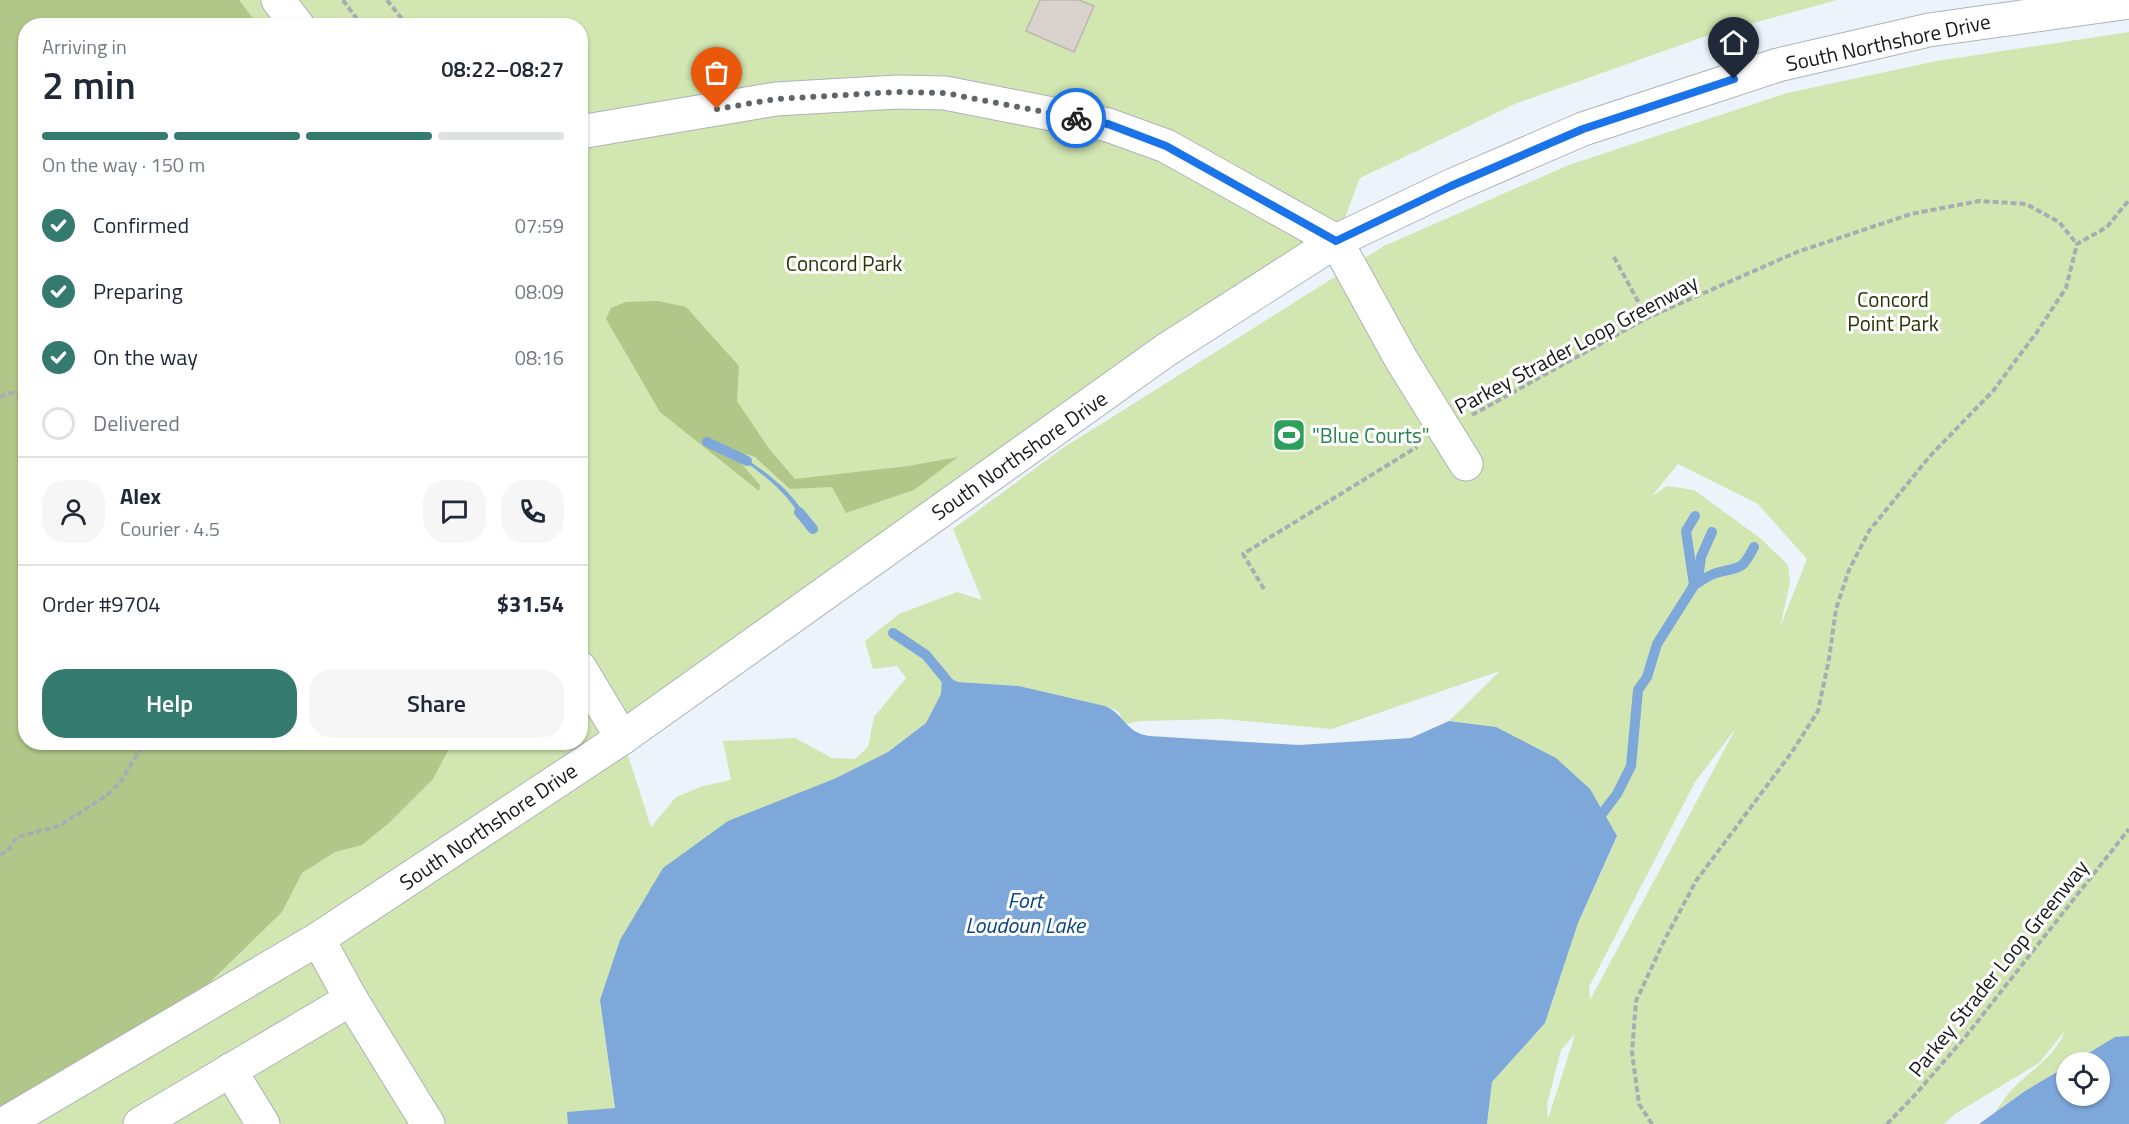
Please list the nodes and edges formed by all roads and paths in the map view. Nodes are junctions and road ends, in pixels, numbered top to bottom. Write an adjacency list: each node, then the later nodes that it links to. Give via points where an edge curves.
1 (278, 0): 5 (main road)
2 (343, 0): 6 (path)
3 (387, 0): 7 (path)
4 (2129, 2): 10 (main road, South Northshore Drive, via 1929,30 1778,65 1583,129)
5 (292, 18)
6 (356, 18)
7 (401, 18)
8 (588, 131): 10 (main road, via 776,99 945,93 1108,124 1166,146)
9 (2129, 200): 11 (path, via 2107,227)
10 (1336, 241): 16 (main road); 20 (main road, South Northshore Drive, via 1166,350)
11 (2077, 244): 13 (path, Parkey Strader Loop Greenway, via 2060,222 2026,204 1979,201 1911,214 1797,252); 33 (path, via 2066,288 2037,332 1993,391 1930,456 1869,531 1849,570 1836,609 1818,711 1696,881 1665,939 1636,1001 1632,1052 1639,1104)
12 (1614, 257): 13 (path)
13 (1647, 318): 16 (path, Parkey Strader Loop Greenway)
14 (18, 394): 15 (path)
15 (0, 397)
16 (1445, 430): 17 (main road); 18 (path, Parkey Strader Loop Greenway, via 1243,554)
17 (1466, 464)
18 (1264, 589)
19 (588, 681): 20 (main road)
20 (622, 738): 23 (main road, South Northshore Drive)
21 (140, 750): 25 (path, via 120,783 107,795 59,826 17,837 7,852)
22 (564, 750): 23 (main road)
23 (554, 782): 26 (main road, South Northshore Drive)
24 (2129, 829): 34 (path, Parkey Strader Loop Greenway, via 1966,1036)
25 (0, 854)
26 (318, 939): 27 (main road); 29 (main road, South Northshore Drive)
27 (351, 999): 28 (main road); 32 (main road)
28 (230, 1070): 30 (main road); 31 (main road)
29 (4, 1124)
30 (140, 1124)
31 (263, 1124)
32 (428, 1124)
33 (1652, 1124)
34 (1887, 1124)

